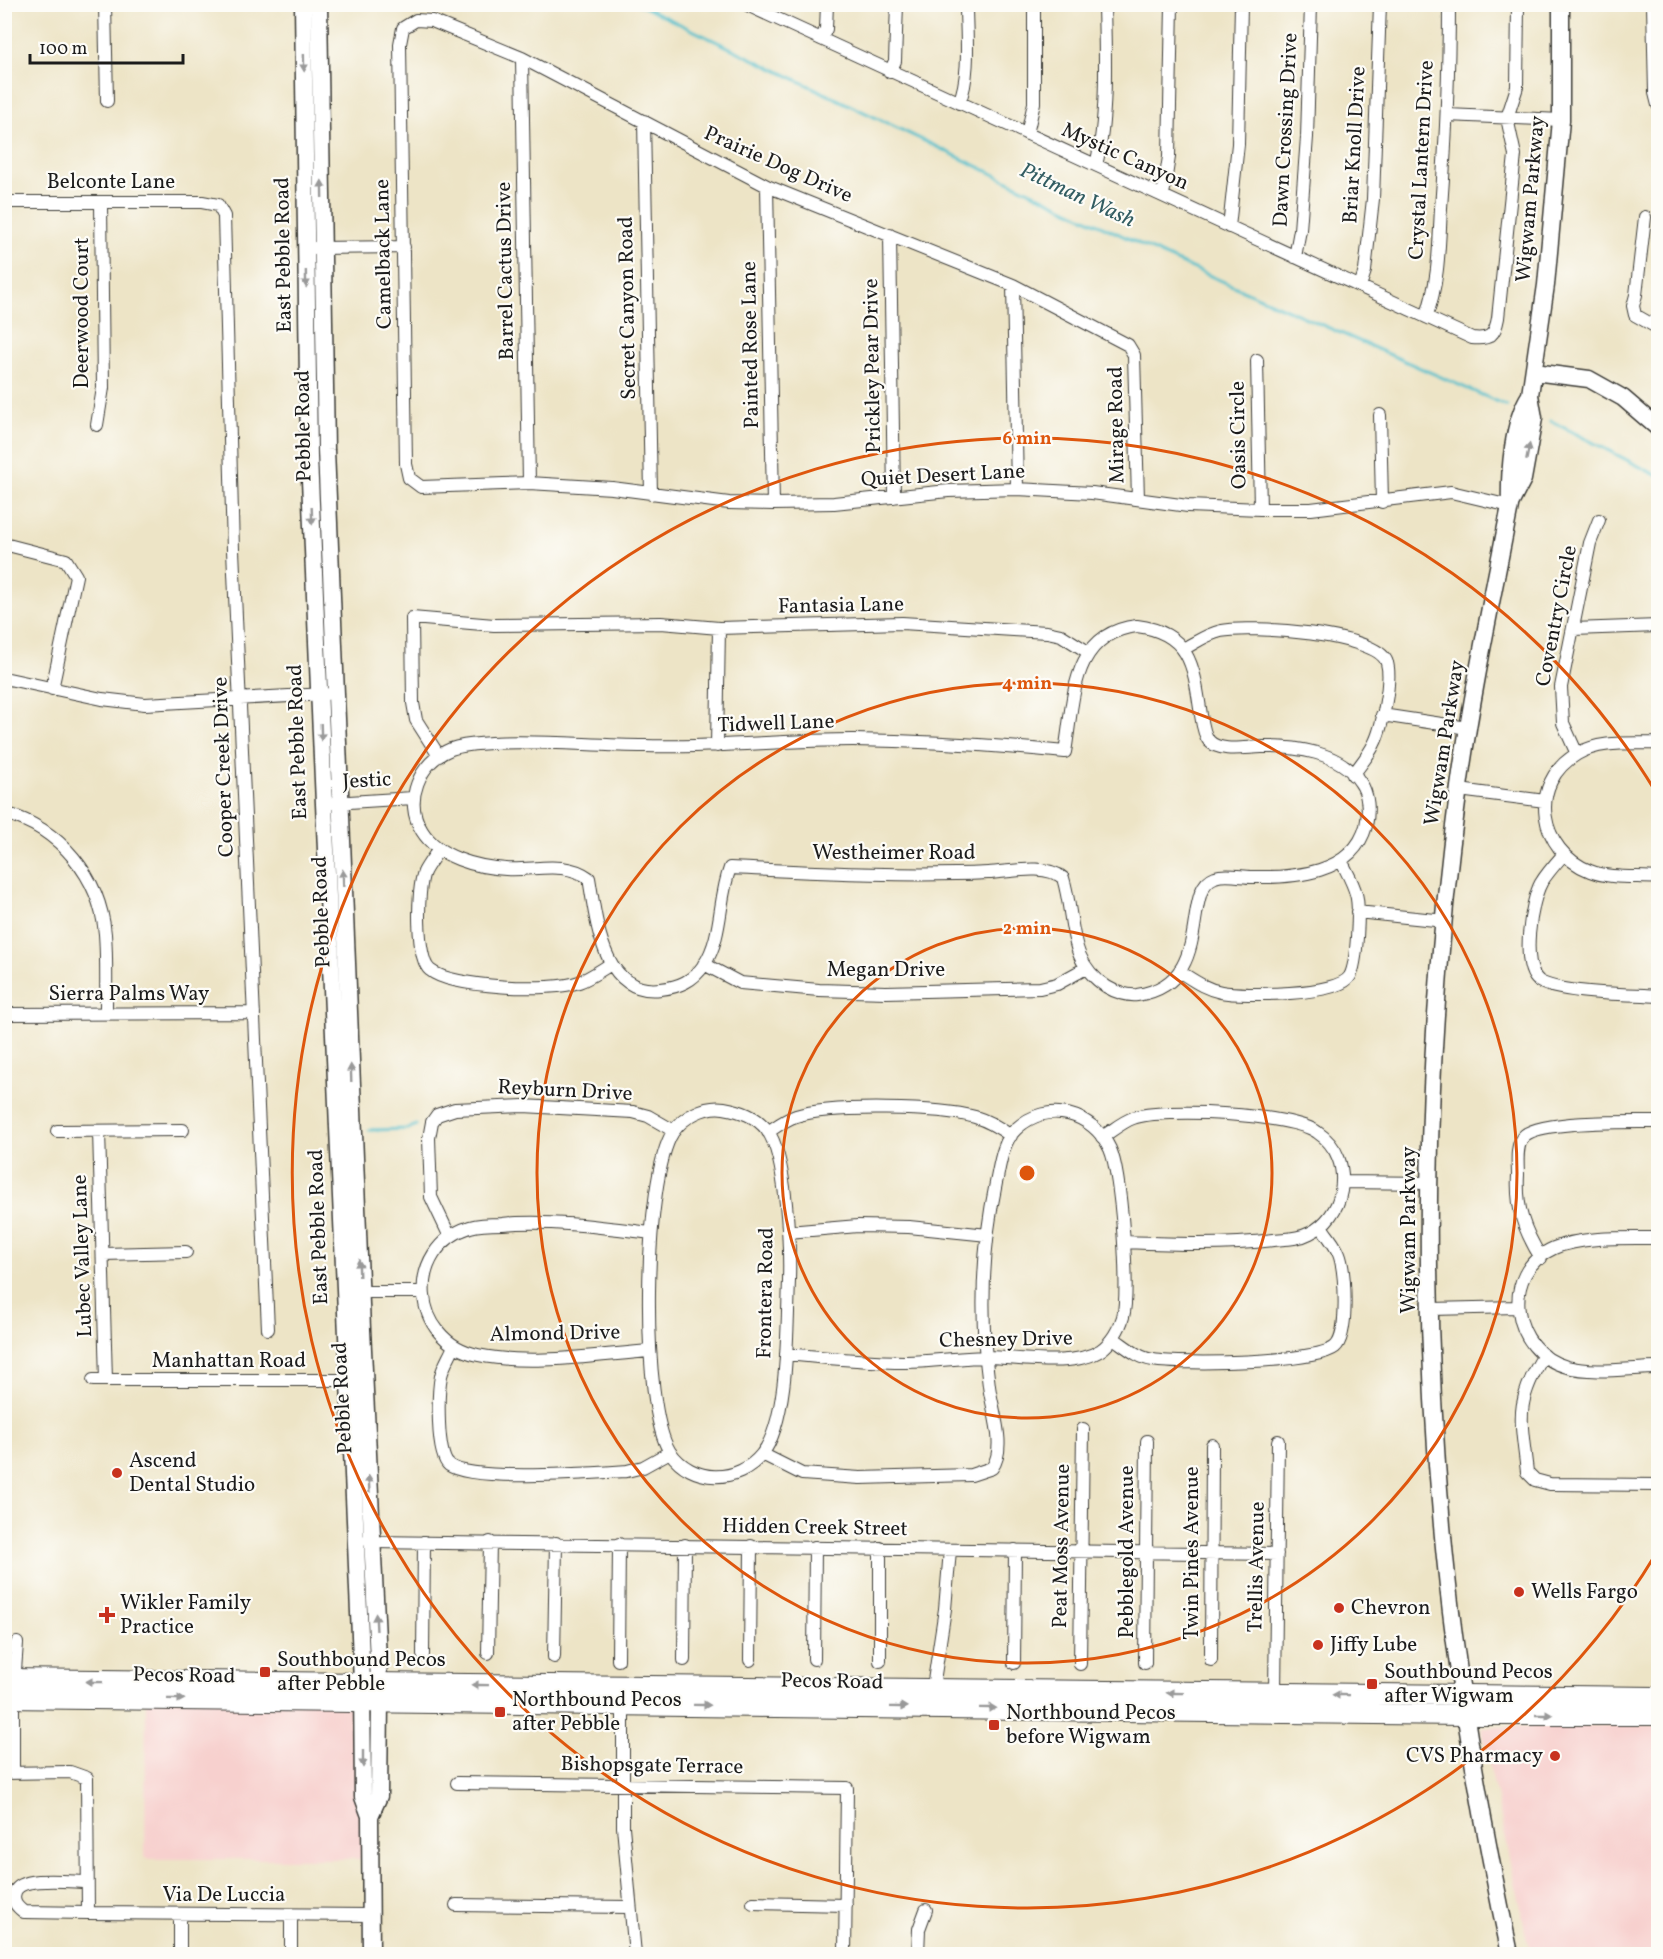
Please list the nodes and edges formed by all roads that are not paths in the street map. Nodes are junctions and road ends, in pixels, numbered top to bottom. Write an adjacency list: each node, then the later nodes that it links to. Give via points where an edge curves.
1 (105, 4): 22 (street)
2 (303, 4): 40 (main road, East Pebble Road, one-way to 40)
3 (319, 4): 41 (main road, Pebble Road, one-way to 3)
4 (827, 4): 19 (street, via 826,29)
5 (897, 4): 21 (street, via 895,61)
6 (966, 4): 23 (street, via 965,66)
7 (1034, 4): 29 (street, via 1034,103)
8 (1104, 4): 30 (street, via 1103,91)
9 (1172, 4): 32 (street, via 1170,146)
10 (1241, 4): 37 (street, via 1238,144)
11 (1311, 4): 42 (street, Dawn Crossing Drive, via 1307,137)
12 (1380, 4): 44 (street, Briar Knoll Drive, via 1373,199)
13 (1449, 4): 25 (street, Crystal Lantern Drive)
14 (1518, 4): 26 (street, via 1517,87)
15 (1561, 4): 27 (main road, Wigwam Parkway)
16 (1653, 4): 24 (street)
17 (750, 6): 19 (street, Mystic Canyon)
18 (409, 25): 20 (street, Prairie Dog Drive, via 416,20 432,21); 39 (street, Camelback Lane, via 403,28 400,44)
19 (821, 39): 21 (street, Mystic Canyon)
20 (522, 58): 28 (street, Prairie Dog Drive); 54 (street, Barrel Cactus Drive)
21 (890, 72): 23 (street, Mystic Canyon)
22 (106, 101)
23 (959, 103): 29 (street, Mystic Canyon)
24 (1658, 104)
25 (1447, 115): 26 (street); 45 (street, Crystal Lantern Drive, via 1437,260)
26 (1507, 118): 27 (street); 45 (street, Mystic Canyon, via 1515,155 1496,330 1490,338 1472,338)
27 (1561, 120): 49 (main road, Wigwam Parkway)
28 (644, 121): 31 (street, Prairie Dog Drive); 56 (street, Secret Canyon Road)
29 (1028, 134): 30 (street, Mystic Canyon)
30 (1096, 165): 32 (street, Mystic Canyon)
31 (767, 186): 38 (street, Prairie Dog Drive); 60 (street, Painted Rose Lane)
32 (1162, 195): 37 (street, Mystic Canyon)
33 (4, 202): 34 (street, Belconte Lane)
34 (101, 202): 35 (street, Belconte Lane, via 202,202); 51 (street, Deerwood Court, via 103,388)
35 (218, 206): 74 (street, Cooper Creek Drive, via 226,225 230,457)
36 (1645, 217): 46 (street, via 1633,306 1635,315)
37 (1229, 227): 42 (street, Mystic Canyon)
38 (890, 235): 43 (street, Prairie Dog Drive); 57 (street, Prickley Pear Drive)
39 (404, 247): 41 (street); 53 (street, Camelback Lane, via 406,464 409,478)
40 (306, 248): 41 (street); 73 (main road, East Pebble Road, one-way to 73, via 309,457)
41 (323, 248): 72 (main road, Pebble Road)
42 (1295, 257): 44 (street, Mystic Canyon)
43 (1013, 285): 47 (street, Prairie Dog Drive); 55 (street)
44 (1360, 286): 45 (street, Mystic Canyon)
45 (1426, 317)
46 (1659, 328)
47 (1131, 350): 58 (street, Mirage Road)
48 (1257, 360): 62 (street, Oasis Circle)
49 (1534, 372): 52 (main road, via 1589,379 1623,398); 61 (main road, Wigwam Parkway, via 1529,449 1523,479)
50 (1380, 416): 59 (street)
51 (97, 425)
52 (1659, 428)
53 (415, 482): 54 (street, Quiet Desert Lane, via 421,487)
54 (529, 483): 56 (street, Quiet Desert Lane)
55 (1017, 489): 57 (street, Quiet Desert Lane); 58 (street, Quiet Desert Lane)
56 (651, 494): 60 (street, Quiet Desert Lane)
57 (894, 497): 60 (street, Quiet Desert Lane)
58 (1138, 500): 62 (street, Quiet Desert Lane)
59 (1382, 502): 61 (street, Quiet Desert Lane, via 1450,492); 62 (street, Quiet Desert Lane)
60 (773, 504)
61 (1510, 506): 76 (main road, Wigwam Parkway)
62 (1260, 509)
63 (1599, 520): 67 (street, Coventry Circle, via 1590,543)
64 (4, 544): 71 (street, via 58,556 73,567 76,585)
65 (1659, 626): 67 (street)
66 (719, 628): 69 (street, Fantasia Lane, via 902,623 1047,632 1061,635); 78 (street); 80 (street, Fantasia Lane, via 661,623 494,625 412,618 416,720)
67 (1572, 629): 79 (street, Coventry Circle, via 1560,706)
68 (1183, 649): 69 (street, via 1155,628 1137,626 1110,633); 75 (street, via 1223,631 1262,629 1368,646 1388,663); 81 (street, via 1195,676 1208,740 1234,748 1300,750 1345,765)
69 (1088, 652): 78 (street, Tidwell Lane, via 1080,671 1065,752 986,744 851,740)
70 (4, 678): 71 (street)
71 (52, 689): 74 (street, via 145,704)
72 (336, 693): 73 (street); 85 (main road, Pebble Road)
73 (319, 694): 74 (street); 85 (main road, East Pebble Road, one-way to 85)
74 (242, 699): 98 (street, Cooper Creek Drive)
75 (1382, 715): 76 (street); 81 (street, via 1374,746)
76 (1468, 728): 82 (main road, Wigwam Parkway)
77 (1659, 743): 79 (street, via 1599,745)
78 (717, 746): 80 (street, Tidwell Lane, via 520,741 466,745)
79 (1577, 754): 84 (street, via 1559,769)
80 (438, 756): 83 (street, via 426,767)
81 (1353, 775): 89 (street, via 1361,782 1368,816 1362,839)
82 (1459, 790): 84 (street); 92 (main road, Wigwam Parkway)
83 (413, 798): 85 (street, Jestic); 87 (street, via 422,830)
84 (1545, 801): 88 (street, via 1552,842)
85 (332, 803): 122 (main road, East Pebble Road)
86 (4, 813): 100 (street, via 40,828 60,842 88,879 101,910 105,934)
87 (439, 849): 93 (street, via 455,858 506,869 577,870 589,878 601,944); 93 (street, via 424,873 419,894 422,962 430,971 447,978 525,988 568,986)
88 (1564, 854): 90 (street, via 1593,873); 97 (street, via 1541,883 1534,899 1528,952 1534,975 1541,982 1559,987)
89 (1341, 860): 91 (street, via 1357,896); 96 (street, via 1315,872 1265,878 1216,876 1205,884 1191,948)
90 (1659, 878)
91 (1357, 912): 92 (street); 96 (street, via 1351,976 1336,986 1260,995 1222,993 1207,989)
92 (1445, 921): 110 (main road, Wigwam Parkway, via 1435,1042)
93 (611, 964): 94 (street, via 634,984 656,990 677,987 695,976)
94 (704, 964): 95 (street, Megan Drive, via 740,983 886,992 1041,988); 95 (street, Westheimer Road, via 716,942 730,868 964,874 1048,870 1063,878 1076,946)
95 (1086, 968): 96 (street, via 1112,991 1134,996 1157,990)
96 (1180, 972)
97 (1659, 996)
98 (254, 1013): 100 (street, Sierra Palms Way); 125 (street, Cooper Creek Drive)
99 (4, 1014): 100 (street, Sierra Palms Way)
100 (106, 1014)
101 (1659, 1122): 120 (street, via 1543,1128 1525,1136 1520,1144 1516,1194 1525,1231)
102 (183, 1130): 104 (street)
103 (57, 1131): 104 (street)
104 (99, 1131): 119 (street, Lubec Valley Lane)
105 (674, 1131): 106 (street, via 697,1112 720,1108 743,1112); 113 (street, via 665,1146); 115 (street, Reyburn Drive, via 633,1112 578,1107 455,1109 437,1115 429,1138 431,1197)
106 (768, 1132): 107 (street, via 804,1114 863,1109 973,1116 995,1124); 112 (street, Frontera Road, via 781,1175)
107 (1011, 1136): 108 (street, via 1032,1118 1063,1112 1095,1126); 114 (street, via 1003,1149)
108 (1102, 1137): 109 (street, via 1132,1118 1147,1115 1219,1115 1300,1124 1317,1131 1329,1142 1344,1172); 117 (street, via 1116,1168)
109 (1343, 1182): 110 (street); 111 (street, via 1340,1201)
110 (1430, 1183): 124 (main road, Wigwam Parkway)
111 (1321, 1226): 117 (street, via 1296,1238 1251,1243); 126 (street, via 1339,1254 1342,1267 1344,1324 1335,1348 1258,1360 1152,1360)
112 (788, 1232): 114 (street, via 858,1226); 129 (street, Frontera Road)
113 (651, 1233): 115 (street, via 575,1223 520,1222 474,1226); 128 (street)
114 (988, 1235): 131 (street, via 983,1297)
115 (450, 1237): 121 (street, via 428,1263)
116 (1659, 1238): 120 (street, via 1568,1243)
117 (1124, 1242): 126 (street, via 1123,1317)
118 (186, 1252): 119 (street)
119 (103, 1254): 134 (street, Lubec Valley Lane)
120 (1541, 1258): 123 (street, via 1531,1266 1519,1291)
121 (422, 1292): 122 (street); 127 (street, Almond Drive, via 431,1323)
122 (352, 1293): 135 (main road, East Pebble Road)
123 (1518, 1307): 124 (street); 130 (street, via 1519,1322 1533,1347)
124 (1431, 1309): 179 (main road, Wigwam Parkway, via 1446,1568)
125 (268, 1329)
126 (1113, 1338): 131 (street, Chesney Drive, via 1102,1349 1079,1360)
127 (454, 1346): 128 (street, Almond Drive, via 477,1355 517,1358); 140 (street, via 439,1387 441,1448 451,1467 466,1472 582,1474 643,1467)
128 (650, 1351): 140 (street, via 657,1413 663,1441)
129 (786, 1354): 131 (street, Chesney Drive, via 908,1362); 141 (street, Frontera Road, via 778,1415 770,1445)
130 (1544, 1355): 132 (street, via 1576,1368); 142 (street, via 1524,1394 1521,1414 1527,1472 1535,1480 1550,1484)
131 (986, 1357): 141 (street, via 998,1441 992,1468 971,1475 860,1478 802,1474)
132 (1659, 1368)
133 (93, 1380): 134 (street, Manhattan Road)
134 (106, 1380): 135 (street, Manhattan Road)
135 (356, 1380): 143 (main road, East Pebble Road); 144 (main road, Pebble Road, one-way to 135)
136 (1083, 1429): 155 (street, Peat Moss Avenue)
137 (1147, 1441): 156 (street, Pebblegold Avenue)
138 (1278, 1441): 158 (street, Trellis Avenue)
139 (1212, 1445): 157 (street, Twin Pines Avenue)
140 (670, 1452): 141 (street, via 694,1473 716,1477 755,1464)
141 (762, 1454)
142 (1659, 1485)
143 (355, 1535): 144 (street, Hidden Creek Street); 173 (main road, East Pebble Road)
144 (373, 1542): 145 (street, Hidden Creek Street); 173 (main road, Pebble Road, one-way to 144)
145 (424, 1542): 146 (street, Hidden Creek Street); 161 (street)
146 (490, 1542): 147 (street, Hidden Creek Street); 160 (street)
147 (556, 1543): 148 (street, Hidden Creek Street); 162 (street)
148 (619, 1544): 149 (street, Hidden Creek Street); 163 (street)
149 (685, 1545): 150 (street, Hidden Creek Street); 165 (street)
150 (751, 1546): 151 (street, Hidden Creek Street); 166 (street)
151 (815, 1547): 152 (street, Hidden Creek Street); 164 (street)
152 (880, 1548): 153 (street, Hidden Creek Street); 168 (street)
153 (950, 1550): 154 (street, Hidden Creek Street); 177 (street)
154 (1015, 1550): 155 (street, Hidden Creek Street); 169 (street)
155 (1081, 1551): 156 (street, Hidden Creek Street); 171 (street, Peat Moss Avenue)
156 (1148, 1552): 157 (street, Hidden Creek Street); 170 (street, Pebblegold Avenue)
157 (1212, 1554): 158 (street, Hidden Creek Street); 167 (street, Twin Pines Avenue)
158 (1277, 1554): 174 (street, Trellis Avenue)
159 (17, 1643): 172 (street)
160 (488, 1653)
161 (423, 1655)
162 (554, 1657)
163 (618, 1659)
164 (814, 1659)
165 (684, 1660)
166 (750, 1660)
167 (1210, 1660)
168 (880, 1661)
169 (1014, 1663)
170 (1145, 1663)
171 (1080, 1664)
172 (9, 1689): 173 (main road, Pecos Road); 181 (street)
173 (369, 1690): 175 (main road, Pecos Road); 193 (main road, Pebble Road, via 379,1796 370,1816)
174 (1275, 1694): 178 (main road, Pecos Road); 179 (main road, Pecos Road, one-way to 174)
175 (623, 1695): 177 (main road, Pecos Road); 183 (street)
176 (1659, 1697): 179 (main road, Pecos Road)
177 (931, 1699): 178 (main road, Pecos Road)
178 (1233, 1702): 179 (main road, Pecos Road)
179 (1464, 1706): 180 (main road, Pecos Road, one-way to 180); 200 (main road, Wigwam Parkway)
180 (1659, 1715)
181 (9, 1773): 184 (street, via 70,1772 87,1778)
182 (457, 1783): 183 (street, Bishopsgate Terrace)
183 (623, 1785): 187 (street, Bishopsgate Terrace, via 847,1788); 188 (street)
184 (87, 1882): 189 (street); 189 (street, via 26,1881 16,1889 14,1902 24,1912)
185 (753, 1903): 187 (street)
186 (456, 1905): 188 (street)
187 (846, 1905): 198 (street)
188 (629, 1907): 197 (street)
189 (88, 1908): 191 (street, Via De Luccia)
190 (926, 1910): 199 (street, via 919,1929)
191 (180, 1914): 192 (street, Via De Luccia); 194 (street)
192 (291, 1915): 193 (street, Via De Luccia); 195 (street)
193 (371, 1915): 196 (main road, Pebble Road)
194 (180, 1954)
195 (291, 1954)
196 (371, 1954)
197 (635, 1954)
198 (845, 1954)
199 (918, 1954)
200 (1510, 1954)

